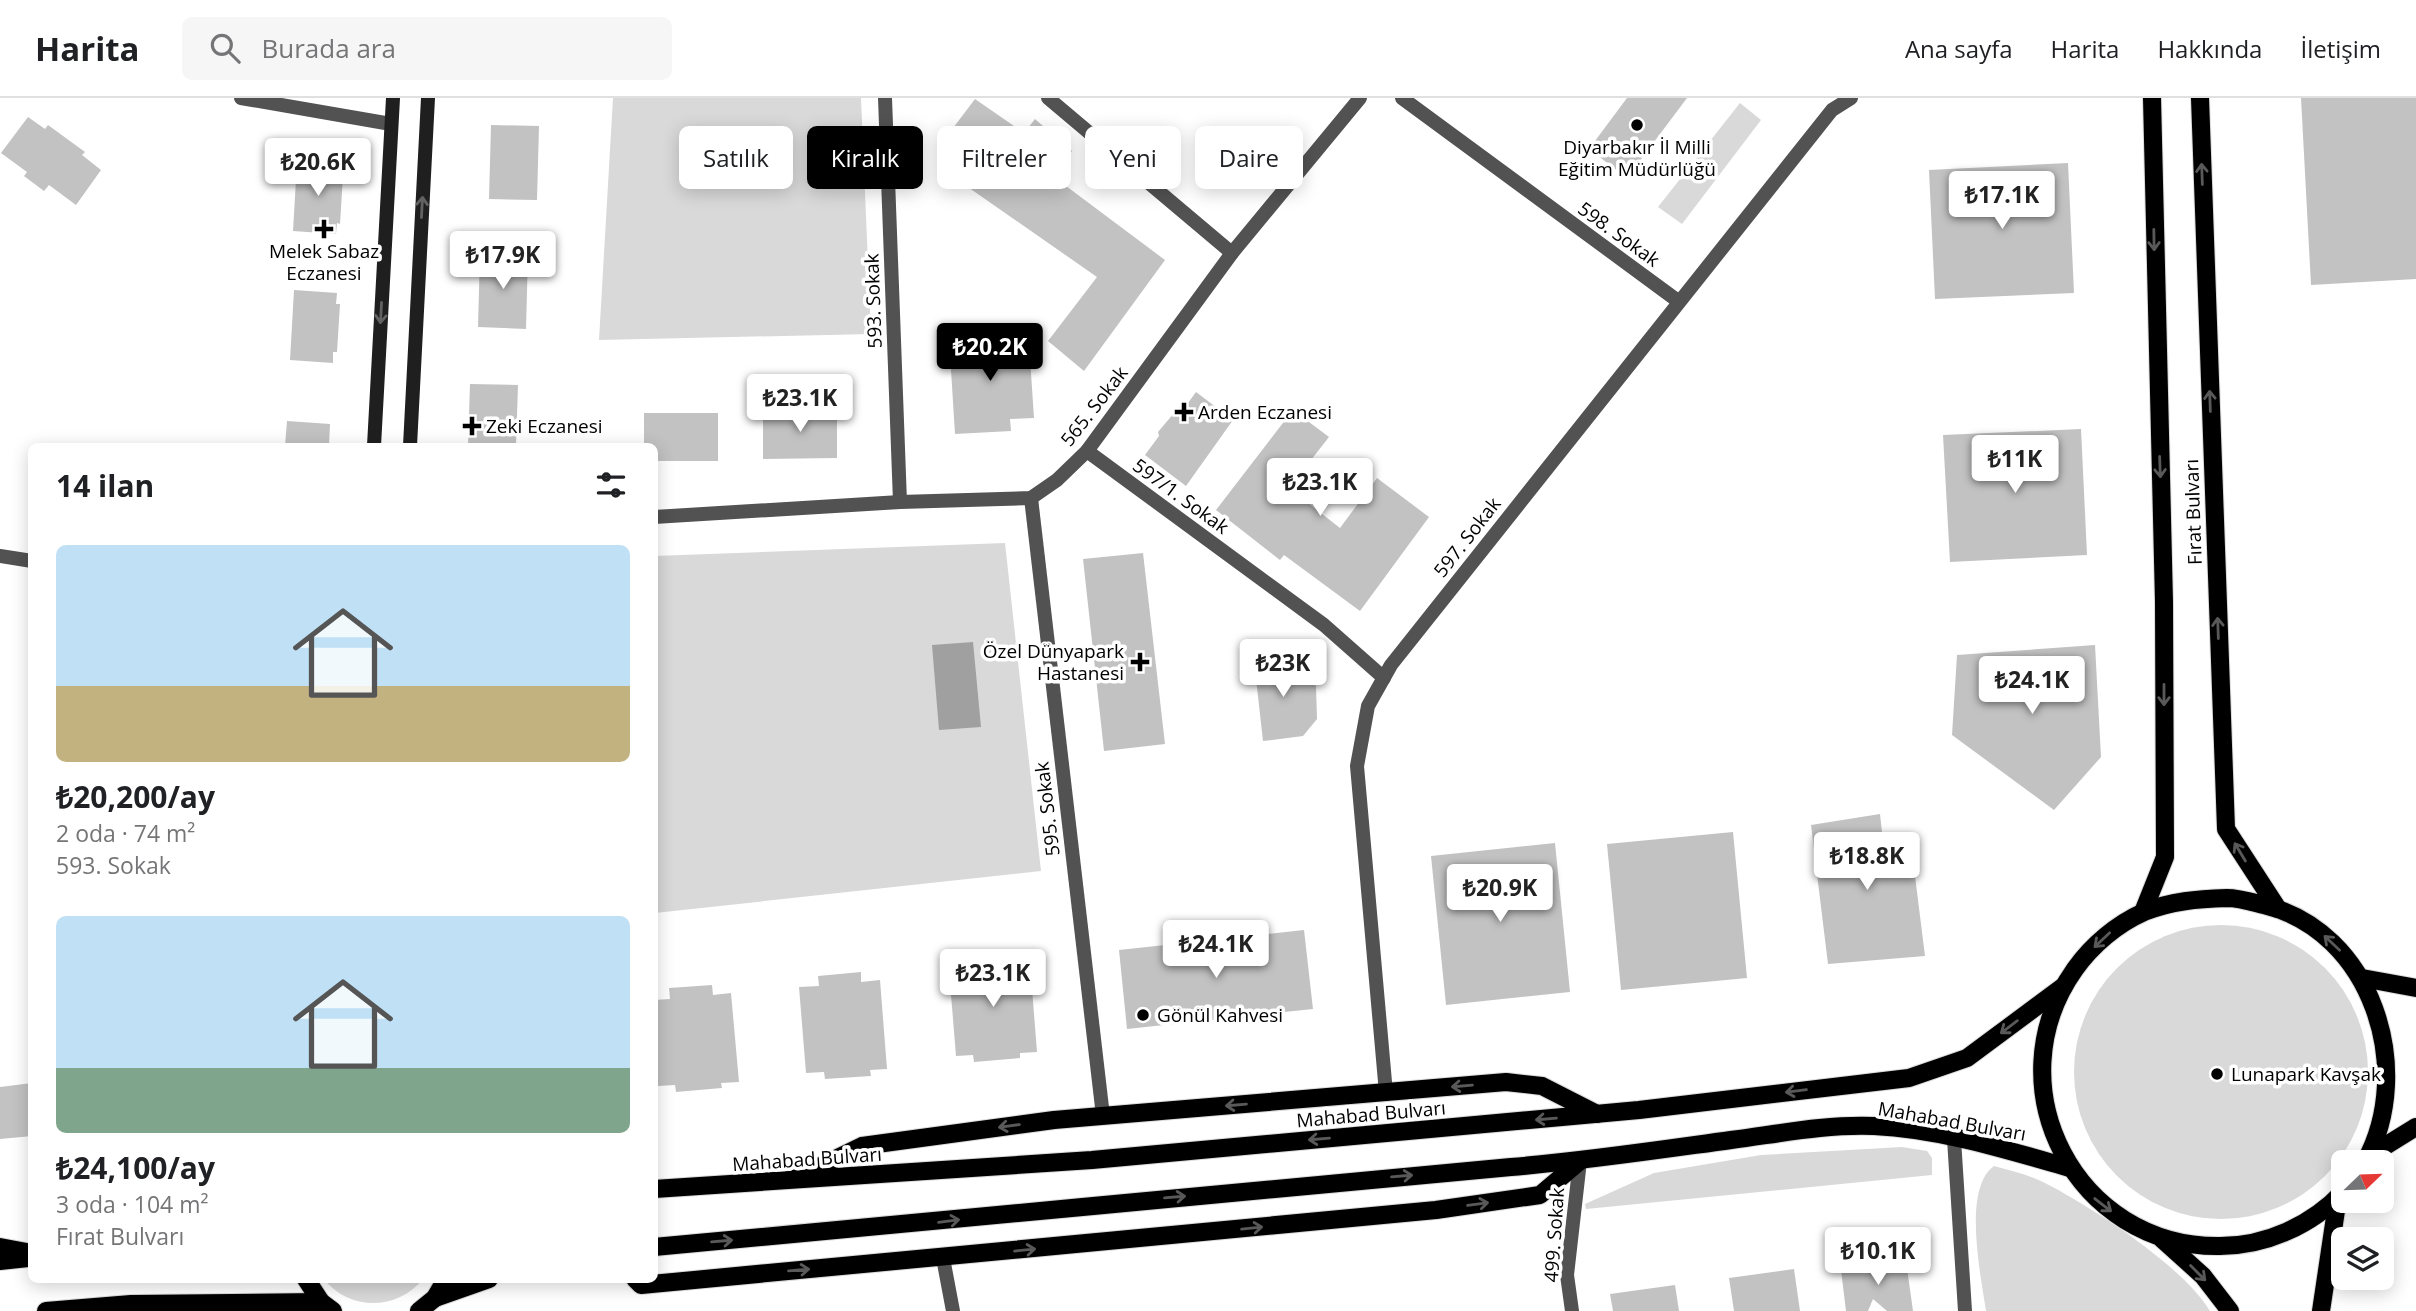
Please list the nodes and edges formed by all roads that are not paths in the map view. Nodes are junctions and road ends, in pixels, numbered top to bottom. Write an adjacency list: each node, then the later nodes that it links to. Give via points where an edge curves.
1 (241, 98): 11 (street)
2 (393, 98): 11 (main road)
3 (428, 98): 15 (main road, one-way to 3)
4 (885, 98): 18 (street, 593. Sokak)
5 (1048, 98): 12 (street)
6 (1360, 98): 12 (street, 565. Sokak)
7 (1402, 98): 13 (street, 598. Sokak)
8 (1851, 98): 13 (street, 597. Sokak, via 1832,110)
9 (2152, 98): 24 (main road, Fırat Bulvarı, one-way to 24, via 2165,856)
10 (2200, 98): 23 (main road, Fırat Bulvarı, one-way to 10, via 2226,829)
11 (391, 124): 14 (main road, one-way to 14)
12 (1232, 253): 16 (street, 565. Sokak)
13 (1678, 300): 22 (street, 597. Sokak)
14 (374, 443)
15 (410, 443)
16 (1087, 451): 17 (street, 565. Sokak); 22 (street, 597/1. Sokak, via 1324,625)
17 (1031, 498): 18 (street); 30 (street, 595. Sokak)
18 (900, 502): 19 (street)
19 (658, 517)
20 (0, 556): 21 (street)
21 (28, 560)
22 (1384, 678): 28 (street, 597. Sokak, via 1368,706 1357,766)
23 (2278, 909): 24 (main road, via 2233,898 2187,899); 25 (main road, one-way to 23, via 2325,936)
24 (2143, 912): 26 (main road, one-way to 26, via 2112,931 2085,956)
25 (2362, 978): 27 (main road); 33 (main road, via 2382,1020 2390,1066 2386,1113)
26 (2064, 986): 29 (main road, Mahabad Bulvarı, one-way to 29, via 1967,1058 1909,1078); 36 (main road, via 2046,1030 2041,1078 2050,1125)
27 (2416, 988)
28 (1386, 1093): 29 (main road, one-way to 28, via 1542,1086 1506,1082); 30 (main road, one-way to 30)
29 (1597, 1114): 37 (main road, Mahabad Bulvarı, one-way to 37, via 1092,1160)
30 (1102, 1116): 37 (main road, one-way to 37, via 862,1146)
31 (2413, 1132): 34 (main road)
32 (1954, 1139): 35 (main road, Mahabad Bulvarı, via 1875,1126 1817,1129); 36 (main road, Mahabad Bulvarı); 60 (street)
33 (2371, 1150)
34 (2382, 1150)
35 (1580, 1161): 43 (main road, Mahabad Bulvarı, one-way to 35); 46 (main road, one-way to 35, via 1436,1210 1540,1195); 59 (street, 499. Sokak, via 1567,1275)
36 (2070, 1168): 41 (main road, one-way to 41, via 2095,1199)
37 (787, 1182): 38 (main road, Mahabad Bulvarı)
38 (658, 1189)
39 (2331, 1201): 41 (main road, via 2297,1226 2238,1246 2200,1247)
40 (2338, 1213): 62 (main road)
41 (2162, 1239): 61 (main road, one-way to 61, via 2203,1276)
42 (0, 1247): 44 (main road)
43 (658, 1247)
44 (28, 1254)
45 (28, 1256): 47 (main road)
46 (943, 1258): 51 (main road, one-way to 46); 58 (street)
47 (0, 1261)
48 (309, 1283): 53 (main road)
49 (444, 1283): 52 (main road)
50 (478, 1283): 52 (main road)
51 (658, 1283)
52 (435, 1298): 57 (main road)
53 (327, 1306): 54 (main road)
54 (253, 1307): 55 (main road)
55 (77, 1309): 56 (main road)
56 (46, 1311)
57 (419, 1311)
58 (953, 1311)
59 (1572, 1311)
60 (1965, 1311)
61 (2230, 1311)
62 (2321, 1311)

